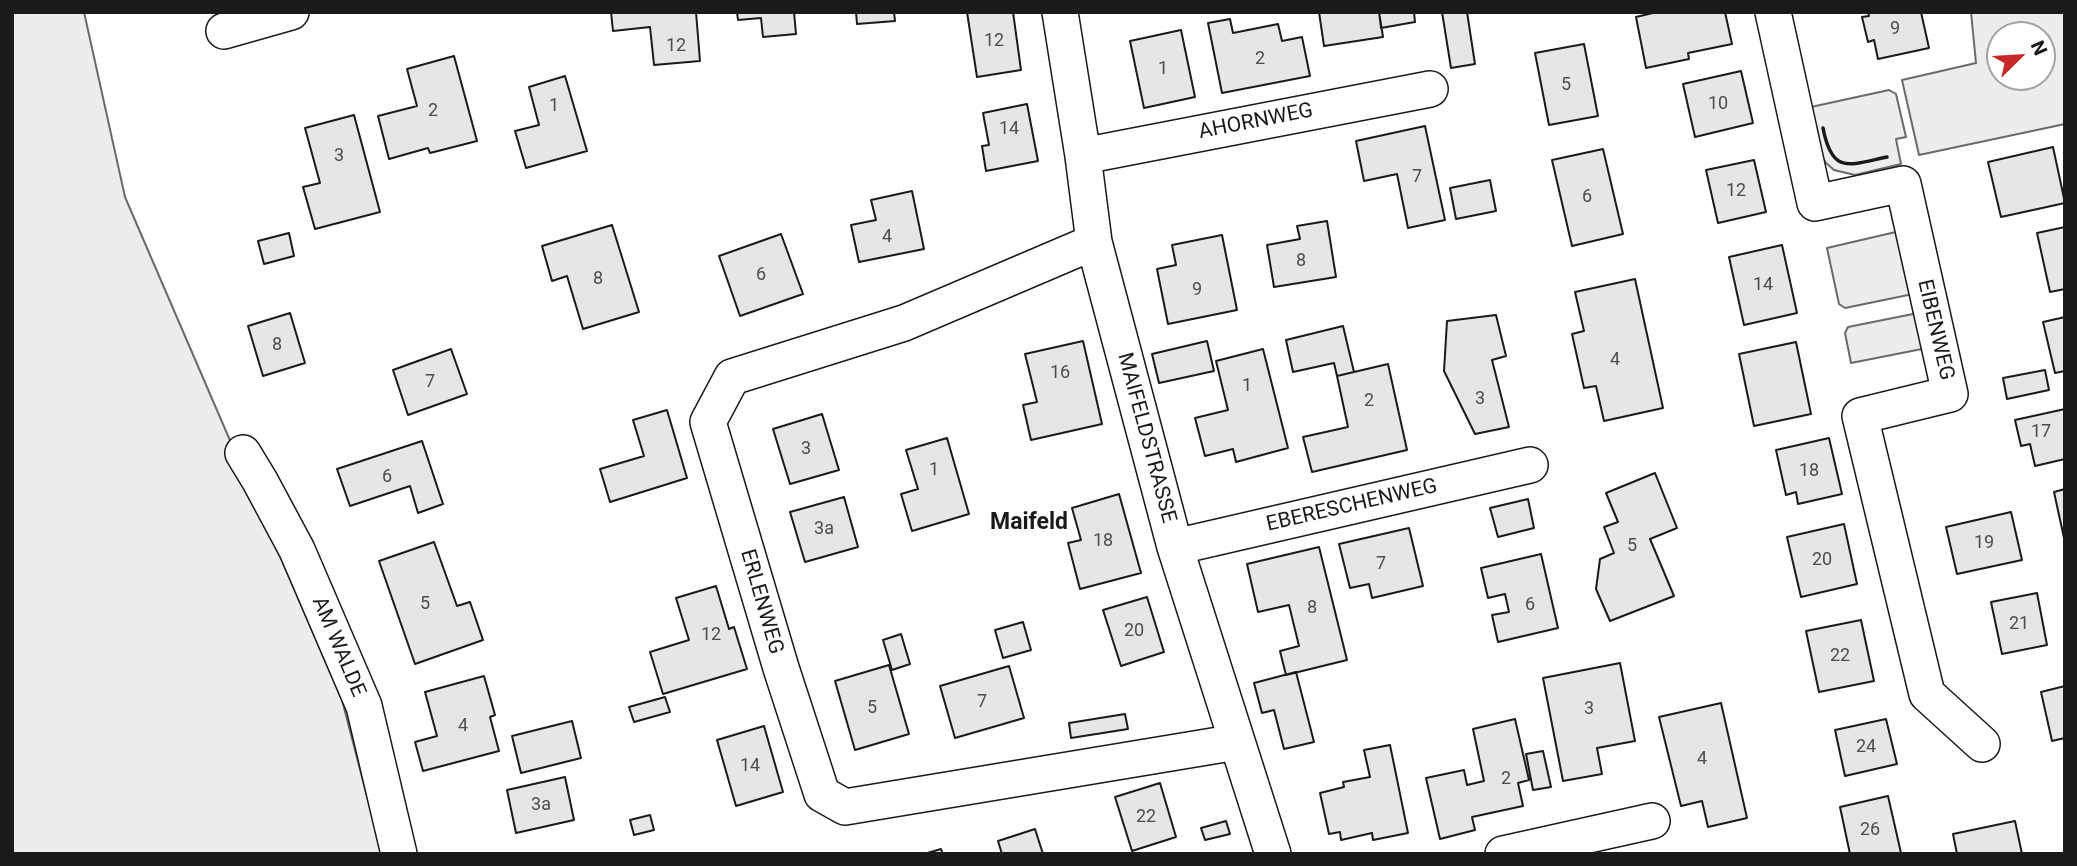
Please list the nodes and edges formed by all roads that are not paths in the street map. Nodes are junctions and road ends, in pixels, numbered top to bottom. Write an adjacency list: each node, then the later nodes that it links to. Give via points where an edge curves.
1 (291, 12): 4 (street)
2 (1060, 12): 6 (street, MAIFELDSTRASSE)
3 (1773, 12): 12 (street, EIBENWEG, via 1815,203 1903,184 1950,394 1860,416 1927,694)
4 (224, 31)
5 (1430, 89): 6 (street, AHORNWEG)
6 (1083, 156): 7 (street, MAIFELDSTRASSE)
7 (1094, 243): 10 (street, MAIFELDSTRASSE); 11 (street, ERLENWEG, via 904,323 732,377 708,422 822,794 845,807)
8 (243, 453): 14 (street, AM WALDE, via 297,550 364,706)
9 (1530, 465): 10 (street, EBERESCHENWEG)
10 (1175, 547): 11 (street, MAIFELDSTRASSE)
11 (1237, 742): 15 (street, MAIFELDSTRASSE)
12 (1982, 744)
13 (1652, 821): 16 (street)
14 (399, 854)
15 (1273, 854)
16 (1503, 854)

